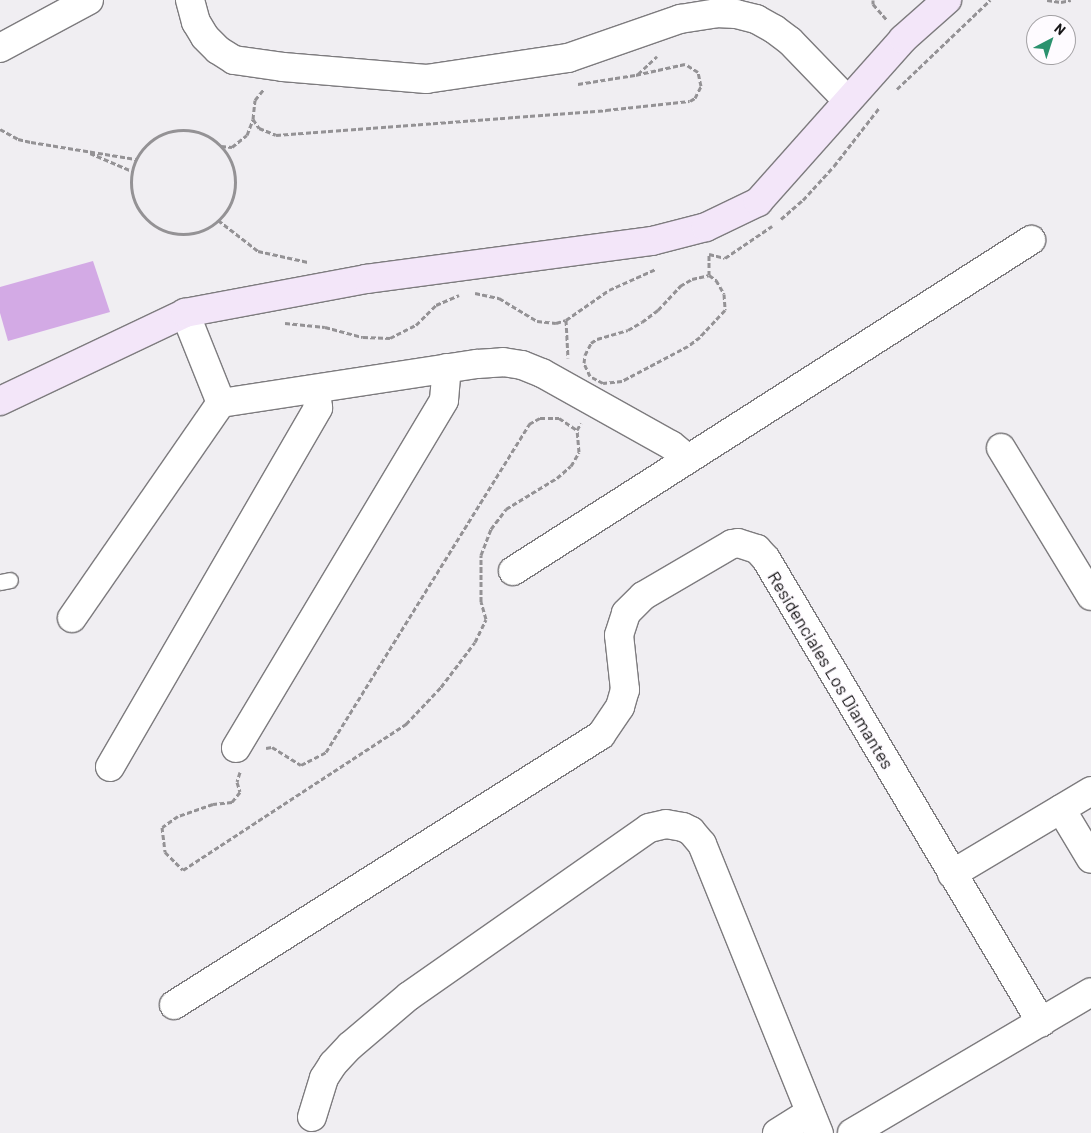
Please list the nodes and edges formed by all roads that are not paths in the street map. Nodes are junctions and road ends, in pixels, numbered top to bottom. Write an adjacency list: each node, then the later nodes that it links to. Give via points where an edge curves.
1 (89, 0): 5 (street)
2 (190, 0): 4 (street, via 196,22 205,37 234,60 426,79 568,58)
3 (947, 0): 6 (street, via 903,39)
4 (679, 9): 6 (street, via 736,14 774,28)
5 (0, 48)
6 (847, 100): 8 (street, via 758,202 706,227 652,241 366,279)
7 (1031, 240): 14 (street)
8 (185, 313): 11 (street); 12 (street)
9 (447, 368): 10 (street); 14 (street, via 503,362 522,365 589,391); 18 (street, via 444,400)
10 (316, 389): 12 (street); 19 (street, via 318,408)
11 (0, 401)
12 (220, 403): 17 (street)
13 (1001, 448): 16 (street)
14 (688, 458): 15 (street)
15 (513, 571)
16 (1091, 596)
17 (72, 618)
18 (239, 755)
19 (110, 767)
20 (1091, 792): 21 (street)
21 (1061, 809): 22 (street); 23 (street)
22 (1091, 860)
23 (952, 874): 25 (street, Residenciales Los Diamantes, via 766,559 751,546 732,544 643,596 630,608 619,635 625,690 620,707 601,735); 26 (street, Residenciales Los Diamantes)
24 (1091, 992): 26 (street)
25 (174, 1005)
26 (1041, 1022): 30 (street)
27 (312, 1117): 28 (street, via 321,1086 333,1064 410,996 650,828 666,824 683,826 702,844)
28 (815, 1122): 29 (street)
29 (776, 1133)
30 (852, 1133)

